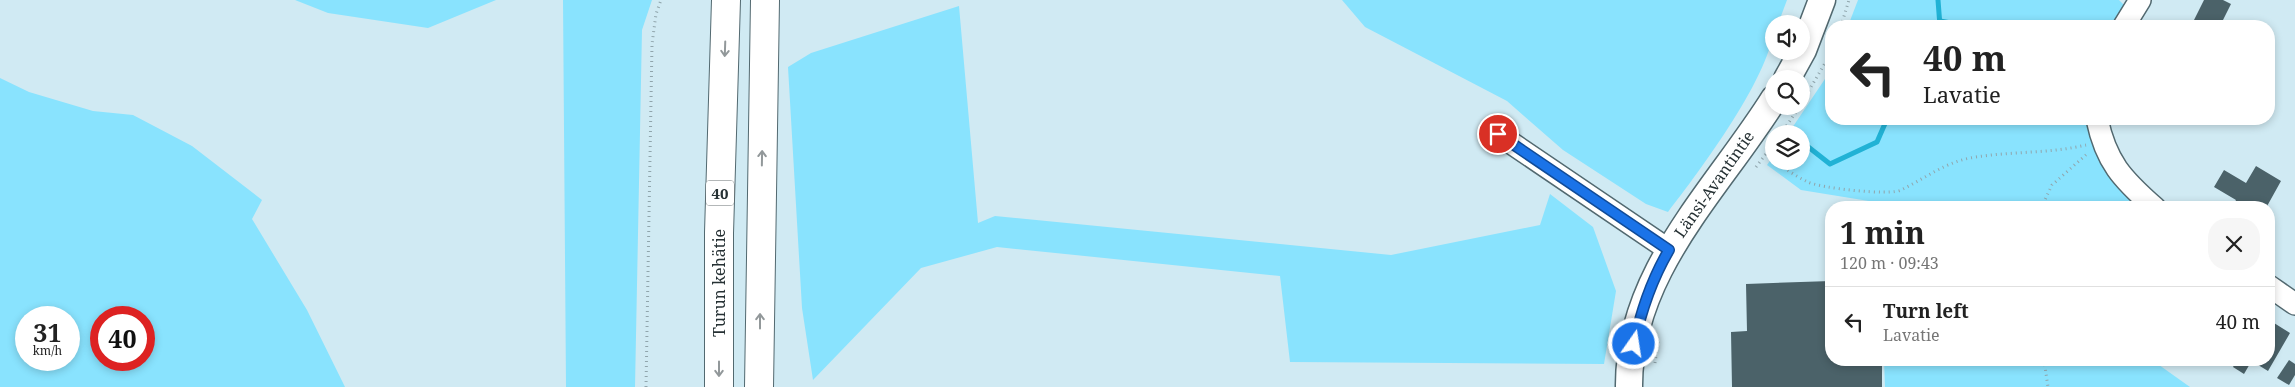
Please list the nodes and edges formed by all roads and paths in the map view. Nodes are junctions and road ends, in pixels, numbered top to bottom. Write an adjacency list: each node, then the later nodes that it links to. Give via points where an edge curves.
1 (661, 0): 27 (path, via 652,44)
2 (726, 0): 28 (highway, Turun kehätie / 40, one-way to 28)
3 (765, 0): 29 (highway, one-way to 3)
4 (1822, 0): 10 (street)
5 (1849, 0): 7 (path)
6 (2140, 0): 8 (street)
7 (1843, 20)
8 (2128, 20)
9 (1825, 63): 11 (path)
10 (1792, 70)
11 (1810, 89)
12 (1765, 111): 21 (street, Länsi-Avantintie)
13 (2098, 125): 15 (street)
14 (1498, 134): 21 (street)
15 (2102, 141): 18 (path, via 2051,152 1967,159 1932,172 1900,192 1869,192 1808,183); 19 (path, via 2052,185); 20 (street, via 2114,167)
16 (1765, 155): 17 (path)
17 (1754, 168)
18 (1789, 170)
19 (2044, 201)
20 (2148, 201)
21 (1669, 250): 30 (street, Länsi-Avantintie, via 1643,310 1632,356)
22 (2275, 290): 23 (street)
23 (2295, 304)
24 (1660, 332): 26 (path)
25 (2045, 366): 31 (path)
26 (1653, 370)
27 (646, 387)
28 (718, 387)
29 (760, 387)
30 (1629, 387)
31 (2048, 387)

